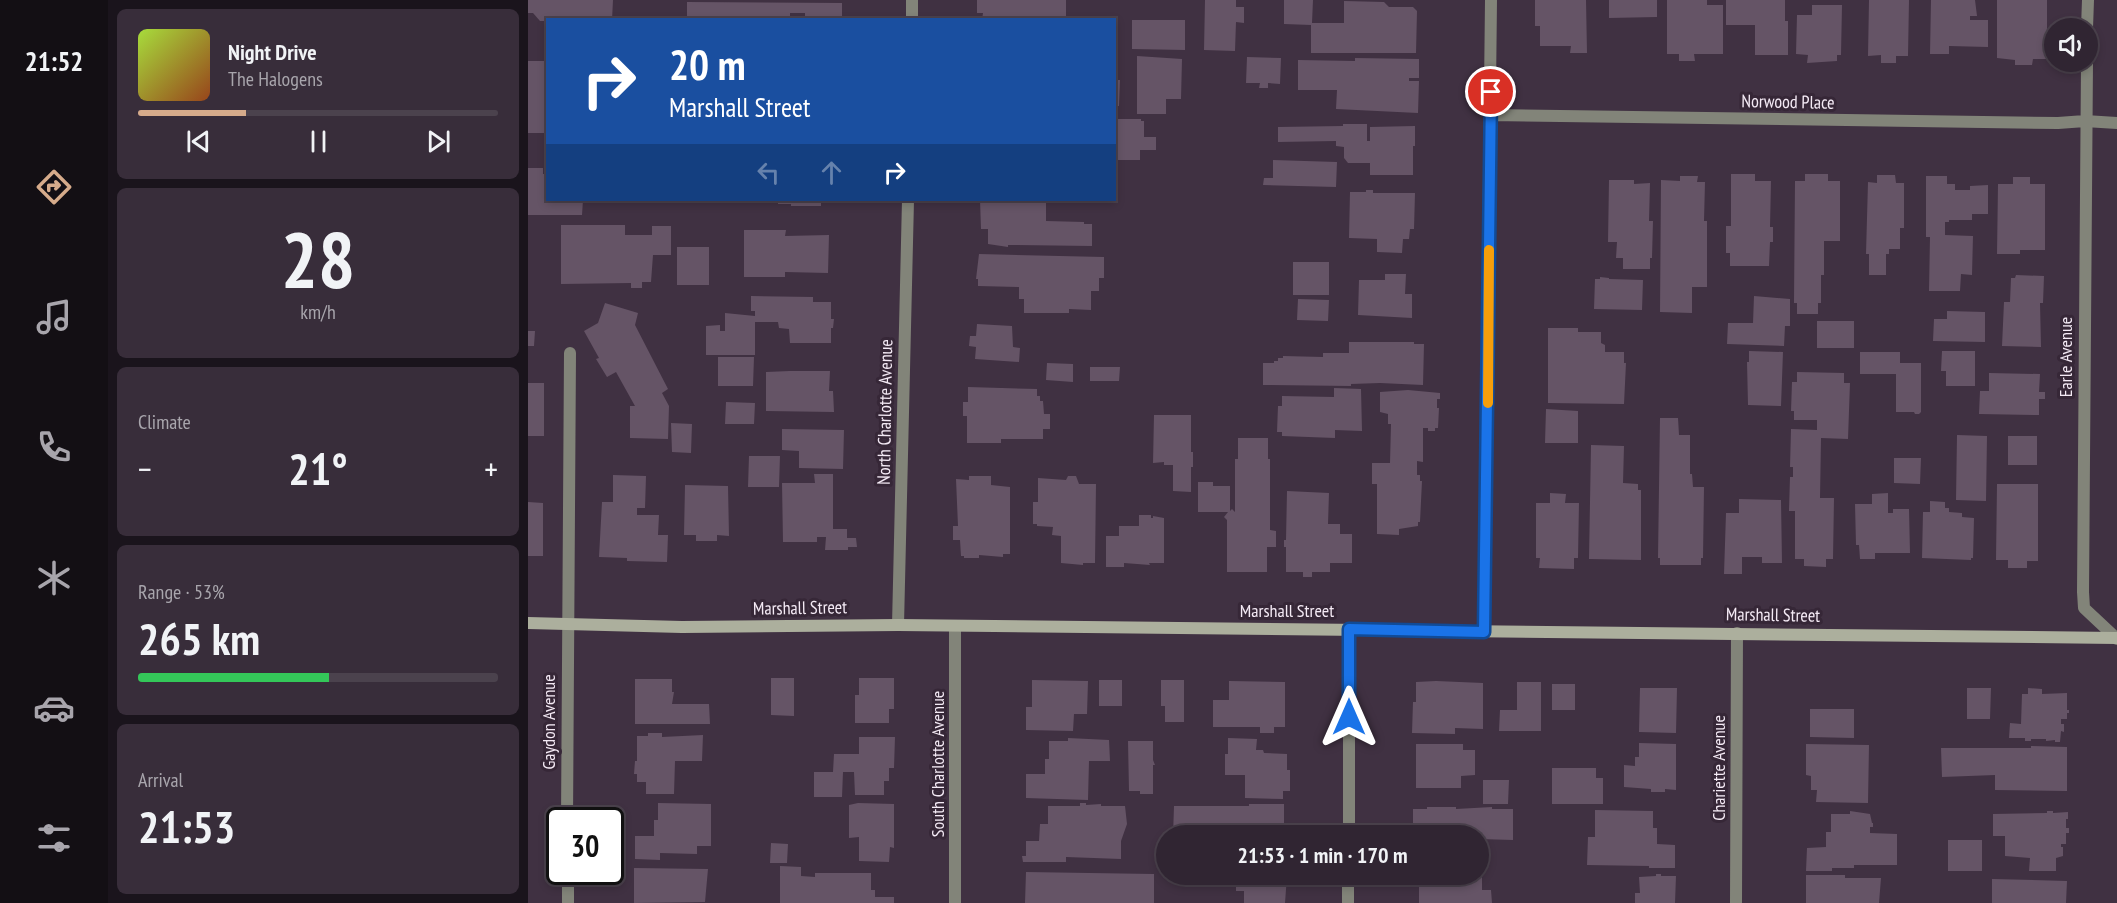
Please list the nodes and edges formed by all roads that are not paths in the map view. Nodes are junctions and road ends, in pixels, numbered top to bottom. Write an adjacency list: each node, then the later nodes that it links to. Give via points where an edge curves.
1 (912, 0): 4 (street)
2 (1491, 0): 7 (street)
3 (2088, 0): 5 (street)
4 (912, 18)
5 (2087, 18)
6 (2086, 72): 8 (street, Earle Avenue)
7 (1491, 115): 8 (street, Norwood Place); 17 (street)
8 (2085, 121): 9 (street, Norwood Place); 19 (street, Earle Avenue, via 2084,608)
9 (2117, 123)
10 (908, 201): 14 (street, North Charlotte Avenue)
11 (570, 353): 13 (street, Gaydon Avenue)
12 (528, 623): 13 (street, Marshall Street)
13 (567, 623): 14 (street, Marshall Street, via 682,627); 20 (street, Gaydon Avenue)
14 (898, 625): 15 (street, Marshall Street)
15 (955, 626): 16 (street, Marshall Street); 25 (street, South Charlotte Avenue)
16 (1349, 629): 17 (street, Marshall Street); 21 (street)
17 (1484, 632): 18 (street, Marshall Street)
18 (1737, 633): 19 (street, Marshall Street); 27 (street, Chariette Avenue)
19 (2117, 638)
20 (567, 807)
21 (1348, 825)
22 (568, 885): 24 (street)
23 (1348, 885): 26 (street)
24 (568, 903)
25 (955, 903)
26 (1348, 903)
27 (1736, 903)

